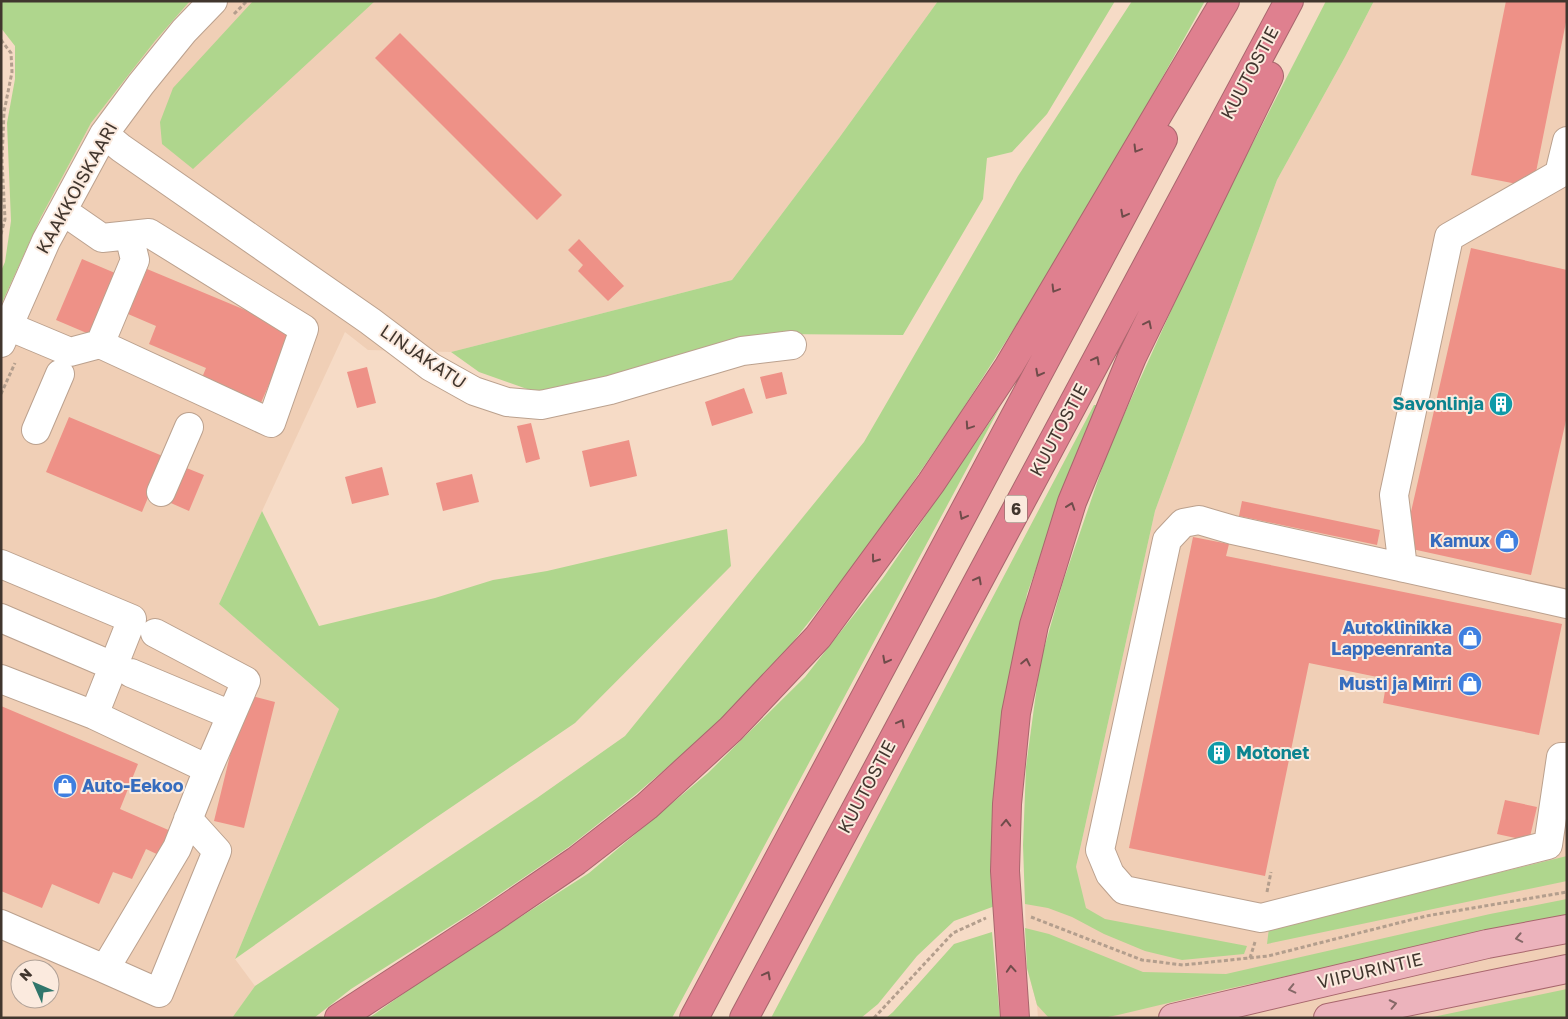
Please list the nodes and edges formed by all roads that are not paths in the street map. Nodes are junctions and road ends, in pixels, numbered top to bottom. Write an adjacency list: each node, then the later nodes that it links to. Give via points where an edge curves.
1 (1225, 1): 34 (highway, one-way to 34, via 1009,366 931,483 818,637 731,729 647,806 576,861)
2 (1237, 1): 35 (highway, one-way to 35)
3 (1289, 1): 36 (highway, KUUTOSTIE / 6, one-way to 3)
4 (1306, 1): 37 (highway, one-way to 4, via 1004,871 1007,804 1016,713 1034,625 1072,502 1132,357)
5 (223, 8): 6 (street, KAAKKOISKAARI, via 184,31)
6 (104, 134): 9 (street, KAAKKOISKAARI); 13 (street, LINJAKATU, via 431,367 474,392 507,402 540,405 610,390 742,352)
7 (1567, 141): 8 (street)
8 (1563, 175): 19 (street, via 1449,236 1394,495)
9 (62, 211): 10 (street, via 102,238); 11 (street, KAAKKOISKAARI, via 46,241)
10 (129, 235): 12 (street, via 136,260); 12 (street, via 149,233 304,329 271,422)
11 (12, 334): 12 (street, via 70,352)
12 (100, 344)
13 (792, 345)
14 (60, 374): 16 (street)
15 (190, 427): 17 (street)
16 (36, 430)
17 (161, 492)
18 (1, 564): 23 (street, via 132,619)
19 (1402, 568): 20 (street); 27 (street, via 1199,520 1183,523 1167,540 1100,850 1110,874 1124,890 1261,918 1548,845 1561,757)
20 (1567, 604)
21 (1, 618): 23 (street)
22 (155, 633): 26 (street, via 246,681)
23 (122, 669): 25 (street); 26 (street)
24 (1, 678): 25 (street)
25 (94, 715): 28 (street)
26 (231, 715): 28 (street)
27 (1567, 757)
28 (208, 769): 29 (street)
29 (188, 819): 32 (street, via 176,848); 32 (street, via 217,851 159,993)
30 (1, 924): 32 (street)
31 (1567, 929): 38 (main road, VIIPURINTIE, one-way to 38)
32 (105, 969)
33 (1567, 969): 39 (main road, VIIPURINTIE, one-way to 33)
34 (339, 1018)
35 (694, 1018)
36 (744, 1018)
37 (1014, 1018)
38 (1173, 1018)
39 (1328, 1018)

